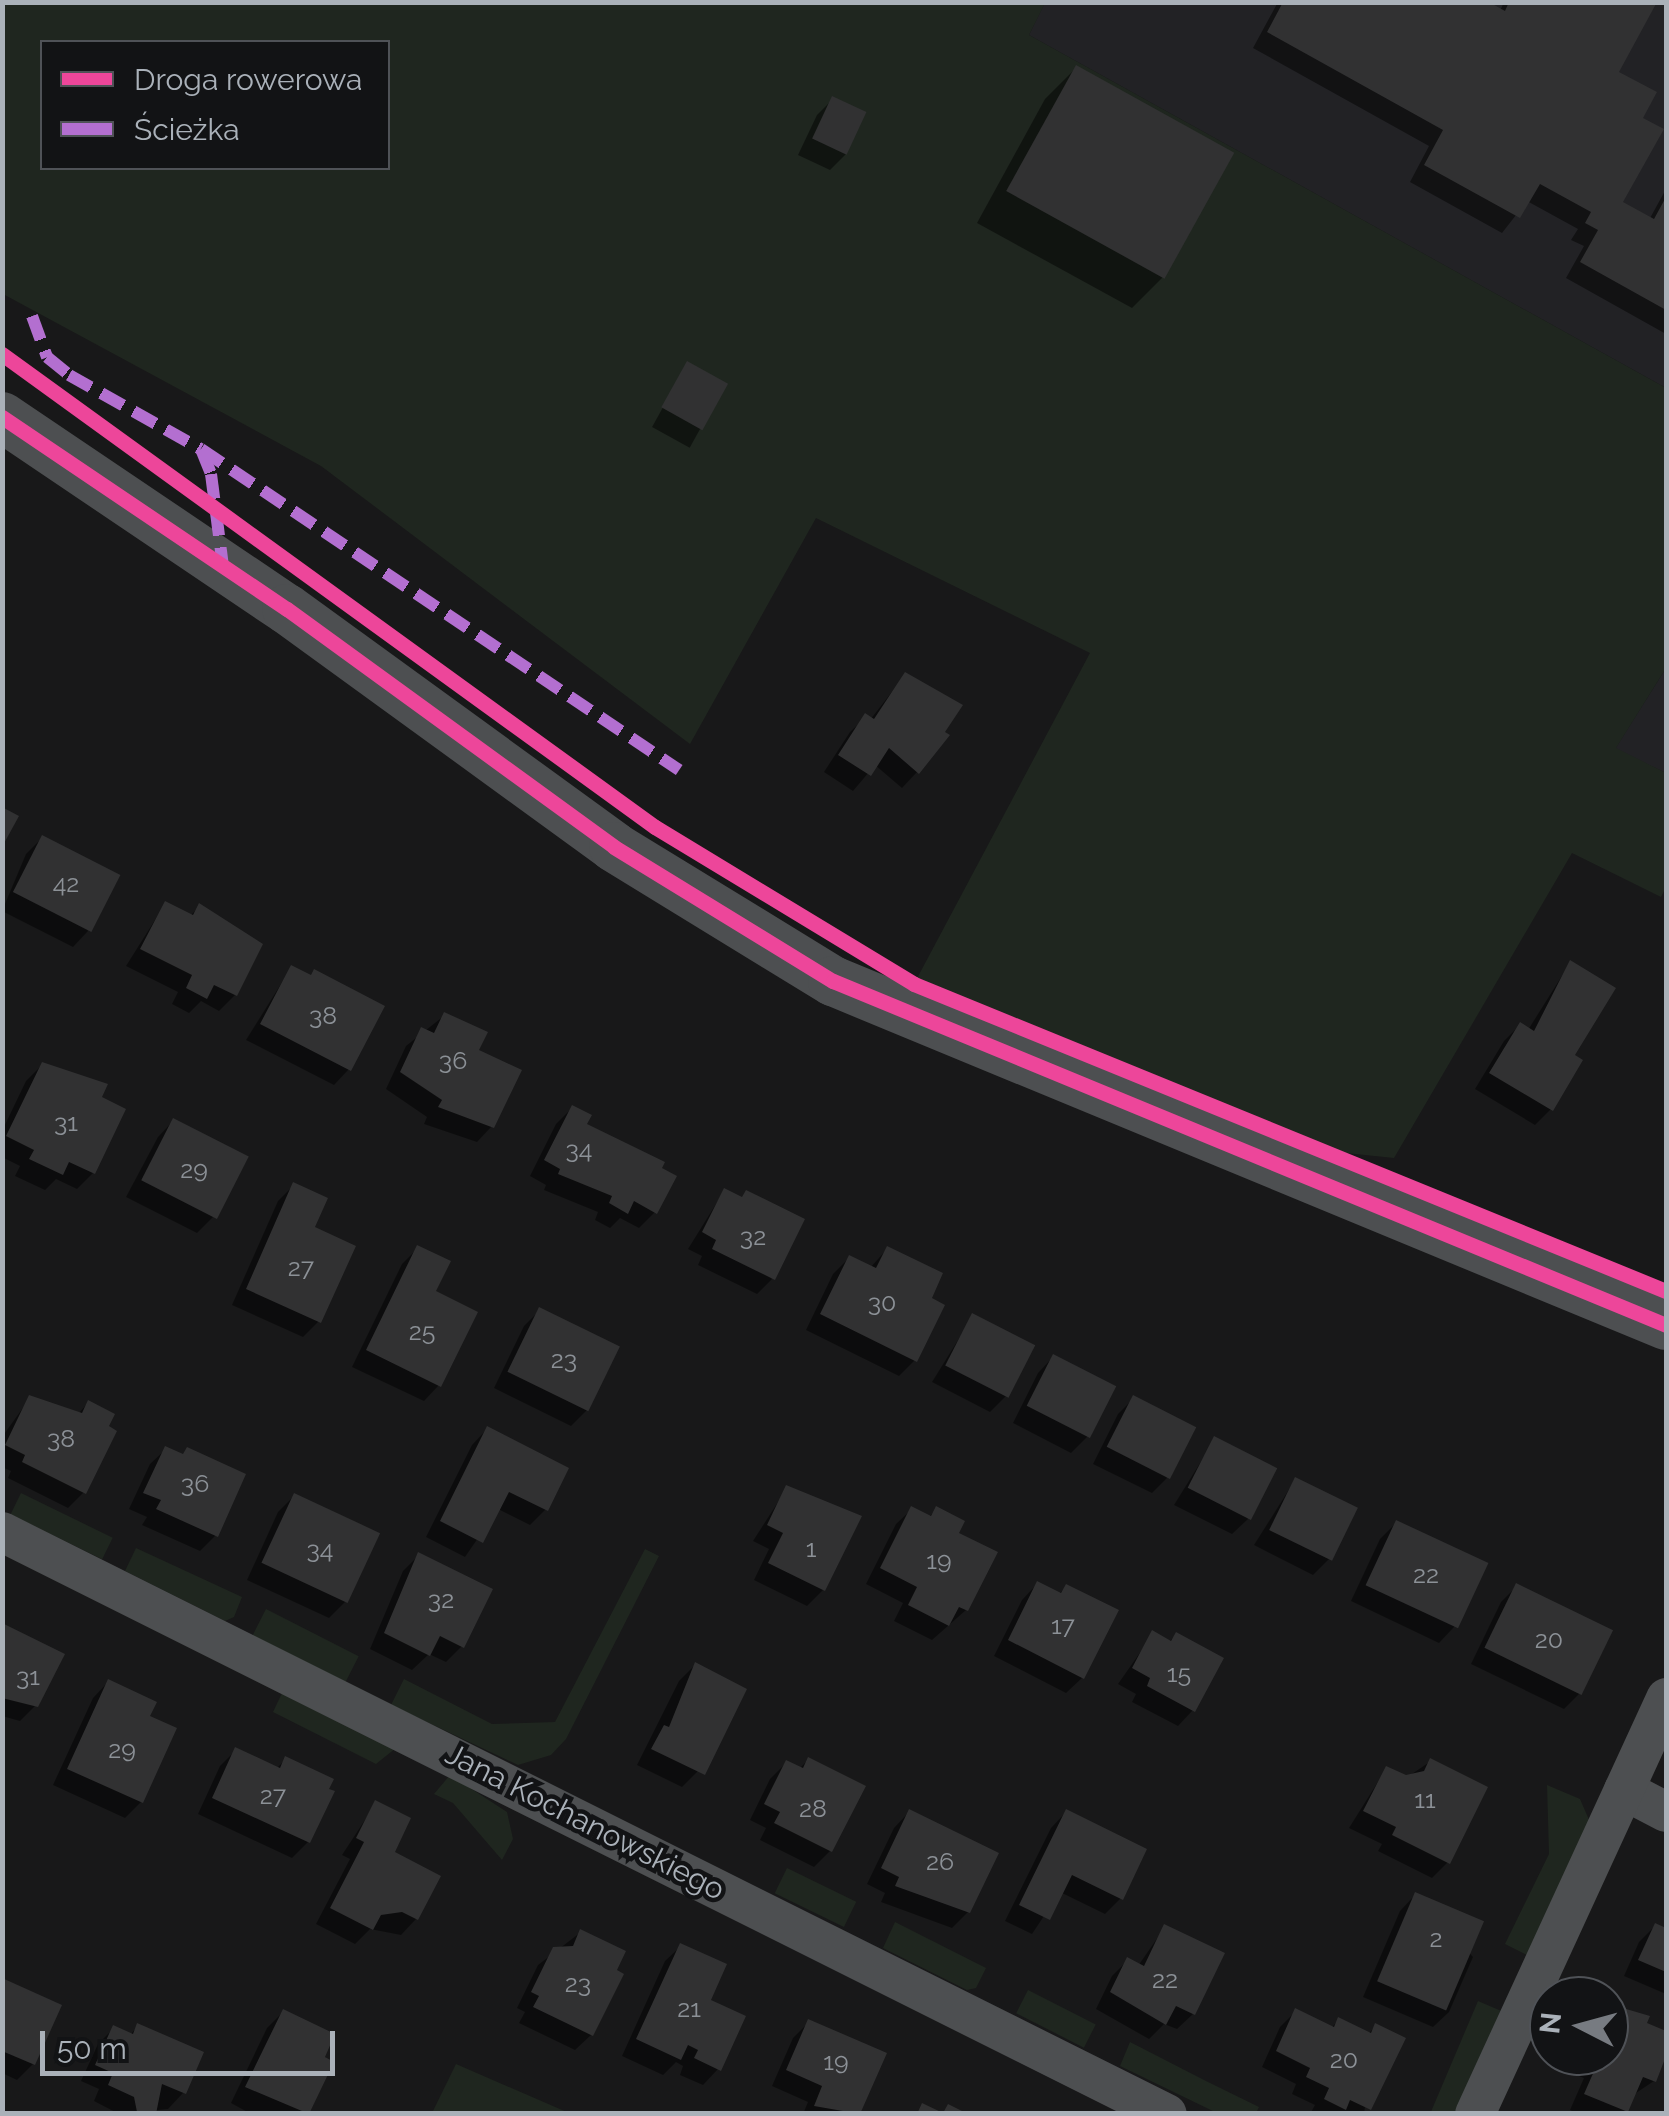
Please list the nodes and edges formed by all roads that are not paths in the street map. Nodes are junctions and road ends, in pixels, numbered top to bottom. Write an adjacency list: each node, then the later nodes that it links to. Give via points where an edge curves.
1 (2, 418): 2 (street, via 334,642 614,847 833,981)
2 (1666, 1325)
3 (2, 1532): 7 (street, Jana Kochanowskiego)
4 (1666, 1698): 5 (street)
5 (1624, 1790): 6 (street); 8 (street)
6 (1666, 1812)
7 (1167, 2114)
8 (1475, 2114)

